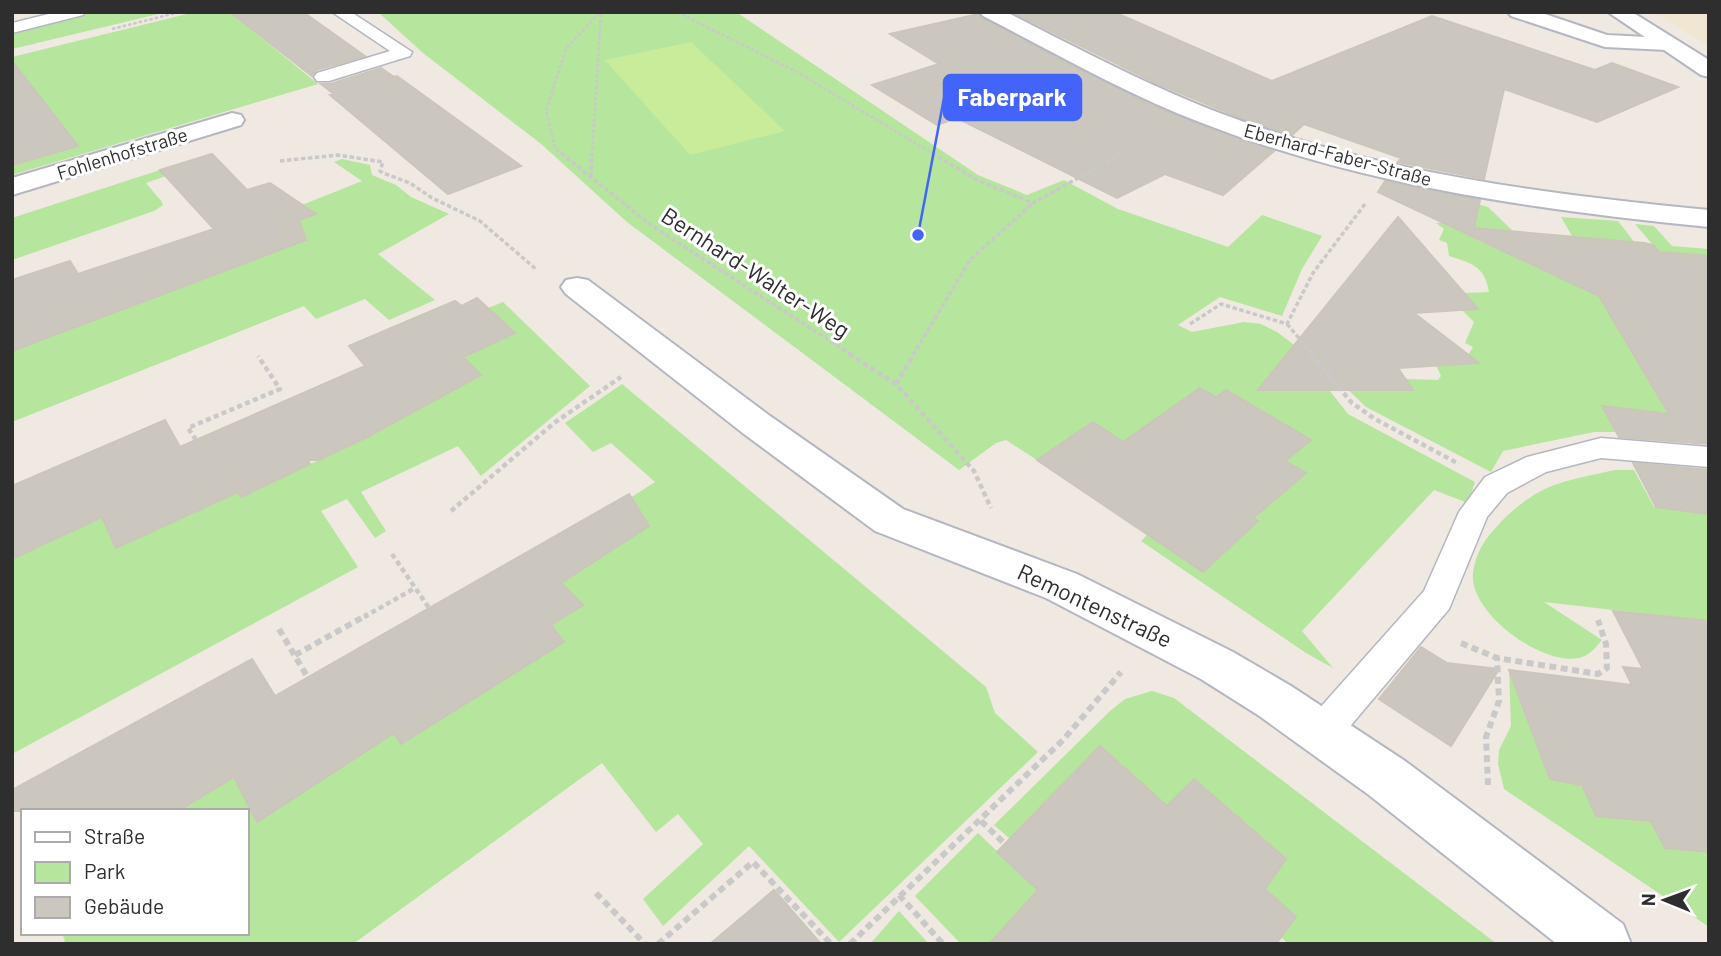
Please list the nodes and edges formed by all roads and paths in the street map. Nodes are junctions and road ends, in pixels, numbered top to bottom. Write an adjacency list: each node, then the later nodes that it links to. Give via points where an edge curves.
1 (77, 12): 8 (lane)
2 (340, 12): 11 (lane, via 404,52)
3 (601, 12): 16 (path); 16 (path, Bernhard-Walter-Weg, via 566,49 546,111 555,148)
4 (677, 12): 18 (path, via 797,72 975,179)
5 (990, 12): 12 (street, Eberhard-Faber-Straße)
6 (1518, 12): 9 (street, via 1605,41)
7 (1618, 12): 9 (street)
8 (12, 27)
9 (1667, 44): 10 (street)
10 (1701, 65)
11 (323, 77)
12 (1197, 112): 15 (street, Eberhard-Faber-Straße, via 1241,129); 18 (path)
13 (232, 120): 17 (street, Fohlenhofstraße)
14 (280, 161): 20 (path, via 338,155 383,162 380,171 384,175 410,183 483,222 524,262)
15 (1391, 170): 19 (street, Eberhard-Faber-Straße, via 1581,205); 22 (path, via 1313,273)
16 (590, 178): 25 (path, Bernhard-Walter-Weg, via 652,226)
17 (12, 187)
18 (1033, 203): 25 (path, via 970,260)
19 (1709, 219)
20 (577, 287): 23 (street, Remontenstraße)
21 (1190, 324): 22 (path, via 1222,304)
22 (1287, 324): 28 (path, via 1352,404)
23 (664, 352): 29 (path, via 597,392); 31 (street, Remontenstraße, via 788,449 889,520)
24 (258, 356): 26 (path, via 280,389 188,428)
25 (896, 384): 31 (path, Bernhard-Walter-Weg, via 979,480 991,507)
26 (196, 440)
27 (1709, 457): 28 (lane, via 1601,448 1537,464)
28 (1496, 485): 35 (lane, via 1474,512 1437,599)
29 (451, 511)
30 (391, 554): 32 (path)
31 (1003, 562): 37 (street, Remontenstraße)
32 (415, 588): 33 (path); 38 (path)
33 (429, 608)
34 (1598, 620): 39 (path, via 1609,658 1607,668 1598,674)
35 (1415, 624): 39 (path); 41 (lane)
36 (279, 629): 38 (path)
37 (1156, 632): 41 (street, Remontenstraße); 42 (path, via 1063,740)
38 (295, 655): 40 (path)
39 (1497, 658): 43 (path, via 1499,701 1486,737 1488,784)
40 (307, 678)
41 (1324, 731): 43 (street, Remontenstraße)
42 (981, 821): 44 (path); 46 (path)
43 (1460, 835): 52 (street, Remontenstraße)
44 (1005, 844)
45 (596, 893): 47 (path)
46 (899, 895): 50 (path); 51 (path)
47 (645, 944)
48 (658, 944): 49 (path, via 753,862)
49 (831, 944)
50 (850, 944)
51 (943, 944)
52 (1603, 944)

